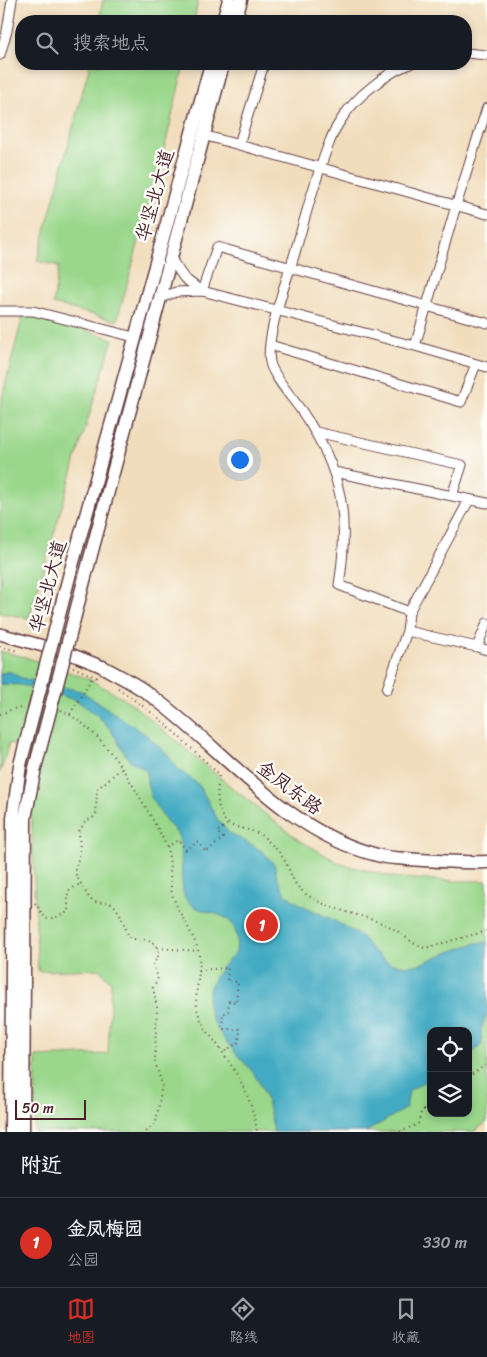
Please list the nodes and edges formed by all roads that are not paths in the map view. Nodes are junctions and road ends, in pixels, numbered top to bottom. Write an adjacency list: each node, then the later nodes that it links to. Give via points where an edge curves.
1 (12, 0): 6 (street)
2 (229, 0): 4 (main road)
3 (241, 0): 5 (main road)
4 (225, 15)
5 (237, 15)
6 (0, 54)
7 (472, 54): 8 (street)
8 (487, 55)
9 (209, 70): 27 (main road, 华坚北大道)
10 (221, 70): 14 (main road, 华坚北大道)
11 (262, 70): 15 (street)
12 (399, 70): 16 (street, via 362,95 343,116 330,139)
13 (487, 108): 17 (street)
14 (203, 135): 15 (street); 19 (main road, 华坚北大道)
15 (239, 144): 16 (street)
16 (320, 168): 17 (street); 20 (street)
17 (456, 206): 18 (street); 23 (street)
18 (487, 214)
19 (171, 258): 21 (street, via 184,278); 22 (main road, 华坚北大道)
20 (290, 268): 21 (street, via 218,247); 23 (street); 25 (street)
21 (202, 291): 22 (street, via 176,292); 25 (street)
22 (160, 298): 47 (main road, 华坚北大道, bridge, via 34,768 25,818)
23 (427, 307): 26 (street); 29 (street)
24 (0, 310): 27 (street, via 32,311)
25 (278, 311): 28 (street); 29 (street)
26 (487, 323)
27 (134, 337): 46 (main road, 华坚北大道, bridge, via 20,765 13,818)
28 (270, 345): 30 (street, via 461,402); 32 (street, via 270,365)
29 (415, 346): 30 (street)
30 (476, 364): 31 (street)
31 (487, 366)
32 (316, 432): 33 (street); 34 (street, via 462,465)
33 (334, 472): 34 (street); 37 (street, via 344,511 339,585)
34 (452, 496): 35 (street)
35 (469, 500): 36 (street); 37 (street)
36 (487, 504)
37 (409, 612): 39 (street)
38 (487, 623): 41 (street)
39 (407, 631): 41 (street); 44 (street)
40 (0, 634): 43 (street, via 68,653)
41 (477, 647): 42 (street)
42 (487, 650)
43 (101, 673): 45 (main road, 金凤东路, via 145,691 282,806 314,829 346,846 378,856 454,863)
44 (387, 690)
45 (487, 862)
46 (11, 1132)
47 (23, 1132)

